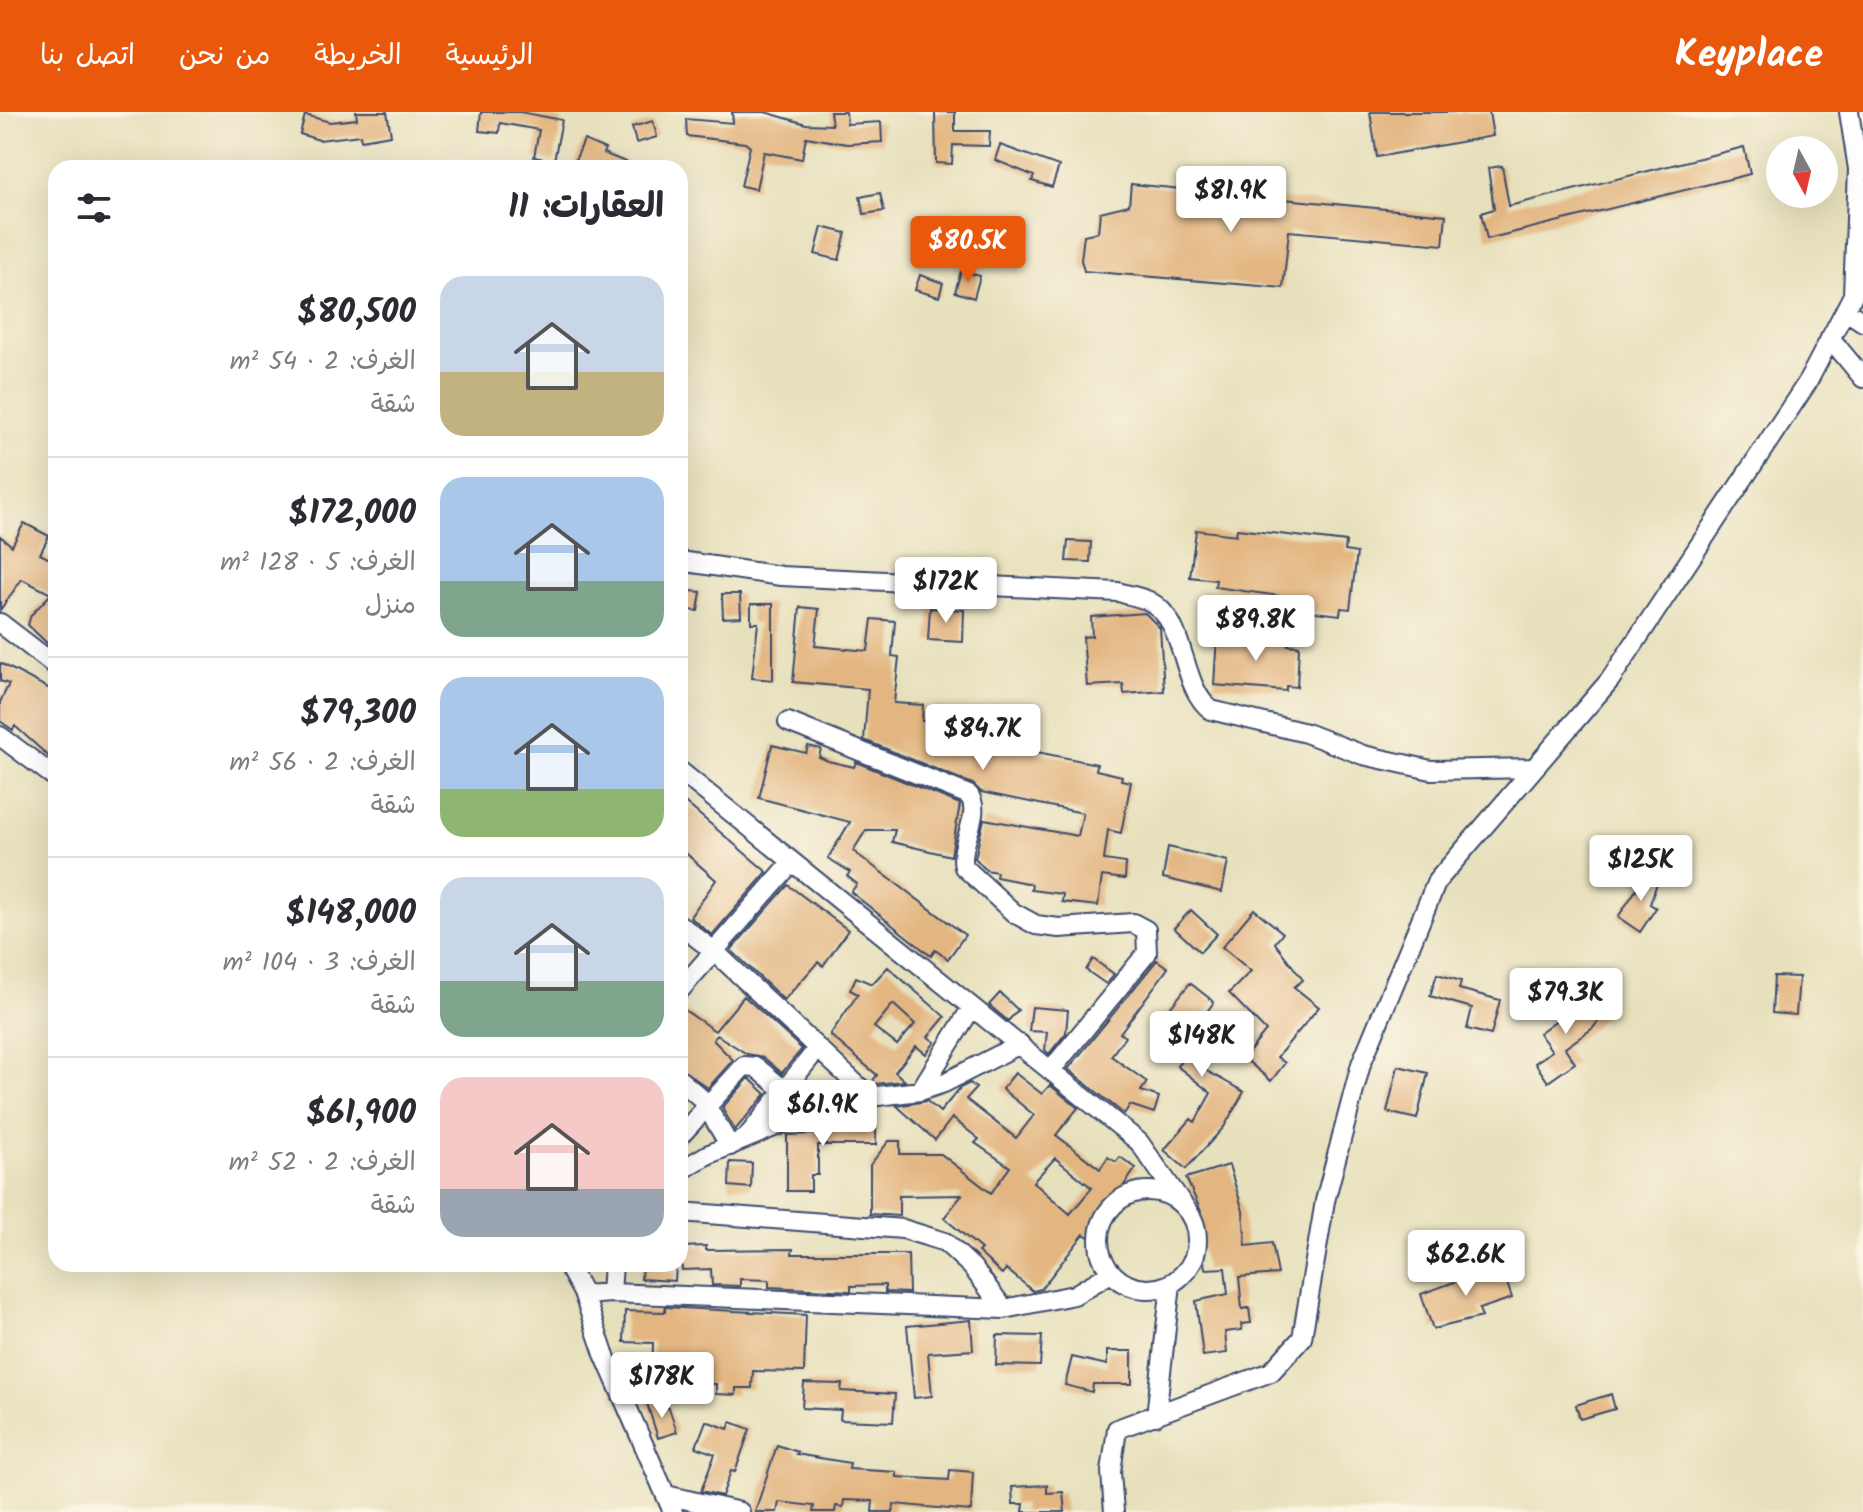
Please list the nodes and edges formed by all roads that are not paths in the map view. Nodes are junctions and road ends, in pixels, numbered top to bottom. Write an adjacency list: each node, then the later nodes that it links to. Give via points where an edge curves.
1 (1849, 112): 2 (street)
2 (1860, 218): 3 (street, via 1853,295)
3 (1845, 310): 4 (street); 5 (street)
4 (1863, 322)
5 (1830, 338): 6 (street); 12 (street, via 1807,383 1610,680)
6 (1863, 378)
7 (688, 562): 12 (street, via 781,576 1118,592 1151,602 1168,622 1198,700 1211,710 1431,770)
8 (0, 623): 9 (street)
9 (48, 660)
10 (788, 722): 22 (street, via 969,795 974,810 962,846 964,867 1014,913 1036,925 1059,928 1133,923 1146,930 1147,953)
11 (0, 736): 13 (street)
12 (1533, 768): 40 (street, via 1437,881 1361,1064 1325,1201 1302,1338 1271,1372)
13 (48, 772)
14 (688, 778): 15 (street)
15 (792, 862): 17 (street); 19 (street)
16 (688, 931): 17 (street)
17 (714, 951): 18 (street); 21 (street)
18 (688, 981)
19 (972, 1007): 20 (street); 25 (street)
20 (1020, 1044): 22 (street); 25 (street)
21 (818, 1048): 24 (street); 26 (street)
22 (1051, 1070): 32 (street, via 1139,1142)
23 (688, 1088): 27 (street)
24 (784, 1090): 27 (street, via 756,1067 744,1066); 29 (street)
25 (920, 1091): 26 (street)
26 (871, 1098): 29 (street, via 836,1101)
27 (708, 1109): 28 (street); 29 (street)
28 (688, 1128)
29 (738, 1142): 30 (street)
30 (688, 1160)
31 (688, 1213): 39 (street, via 903,1229 945,1242)
32 (1189, 1213): 35 (street, via 1164,1194 1148,1191 1118,1201 1100,1228 1102,1260); 36 (street, via 1197,1236 1193,1260)
33 (571, 1272): 38 (street)
34 (612, 1272): 37 (street)
35 (1111, 1273): 36 (street, via 1140,1289); 39 (street, via 1074,1295)
36 (1171, 1284): 40 (street)
37 (611, 1293): 38 (street); 39 (street)
38 (584, 1295): 41 (street)
39 (1004, 1309)
40 (1156, 1416): 43 (street, via 1117,1429 1111,1472)
41 (669, 1504): 42 (street)
42 (740, 1512)
43 (1114, 1512)

